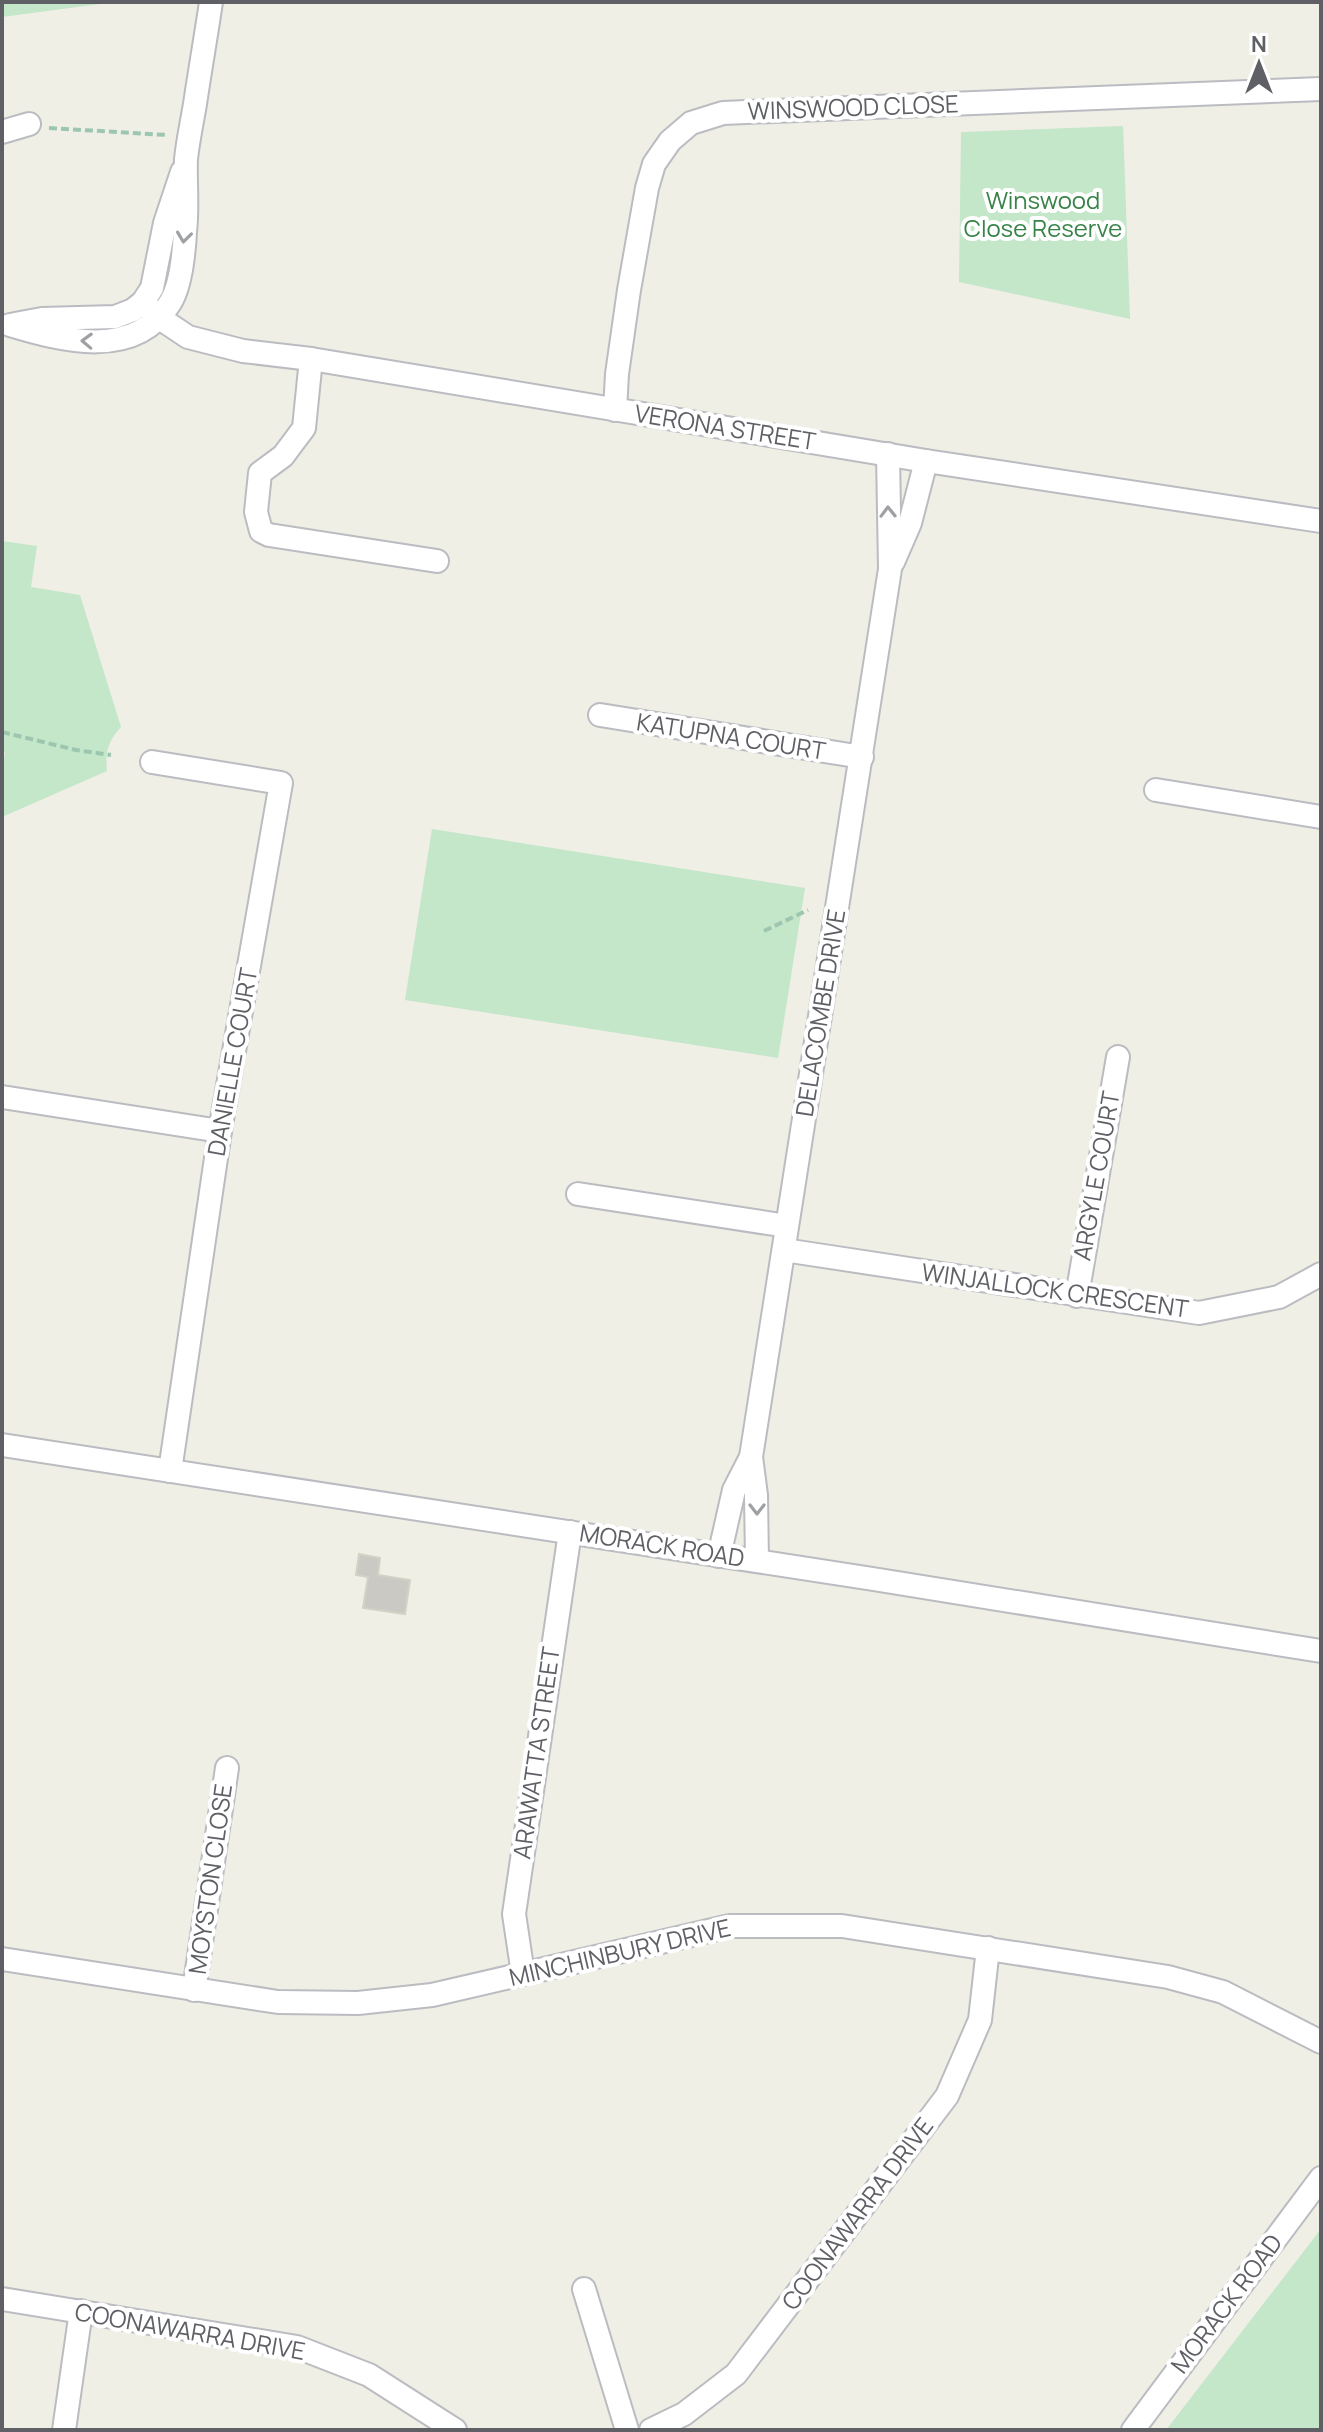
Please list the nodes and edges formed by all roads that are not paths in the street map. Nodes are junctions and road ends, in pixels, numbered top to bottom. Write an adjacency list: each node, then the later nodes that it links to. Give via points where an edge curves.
1 (211, 2): 5 (street, via 186,159 165,223)
2 (1321, 89): 8 (street, WINSWOOD CLOSE, via 723,113 691,123 654,164 647,188)
3 (29, 124): 4 (street)
4 (2, 132)
5 (151, 310): 6 (street); 7 (street, VERONA STREET, via 188,337 243,351)
6 (6, 325)
7 (311, 359): 8 (street, VERONA STREET); 12 (street, via 304,428 283,456 260,473 256,512 261,531)
8 (615, 410): 9 (street, VERONA STREET)
9 (888, 454): 10 (street, VERONA STREET); 13 (street, DELACOMBE DRIVE, one-way to 9)
10 (926, 461): 11 (street, VERONA STREET); 13 (street, DELACOMBE DRIVE, via 910,523)
11 (1321, 521)
12 (437, 561)
13 (890, 569): 15 (street, DELACOMBE DRIVE)
14 (600, 715): 15 (street, KATUPNA COURT)
15 (862, 757): 23 (street, DELACOMBE DRIVE)
16 (152, 762): 21 (street, DANIELLE COURT, via 281,783)
17 (1156, 790): 18 (street)
18 (1321, 817)
19 (1118, 1057): 26 (street, ARGYLE COURT)
20 (2, 1097): 21 (street)
21 (220, 1131): 29 (street, DANIELLE COURT)
22 (578, 1194): 23 (street)
23 (787, 1226): 24 (street, DELACOMBE DRIVE)
24 (784, 1250): 26 (street, WINJALLOCK CRESCENT); 28 (street, DELACOMBE DRIVE)
25 (1321, 1274): 26 (street, WINJALLOCK CRESCENT, via 1279,1297 1199,1313)
26 (1077, 1296)
27 (2, 1445): 29 (street, MORACK ROAD)
28 (751, 1457): 31 (street, DELACOMBE DRIVE, via 734,1490); 32 (street, DELACOMBE DRIVE, one-way to 32)
29 (170, 1471): 30 (street, MORACK ROAD)
30 (570, 1532): 31 (street, MORACK ROAD); 37 (street, ARAWATTA STREET, via 514,1914)
31 (719, 1556): 32 (street, MORACK ROAD)
32 (757, 1561): 33 (street, MORACK ROAD)
33 (1321, 1651)
34 (227, 1768): 38 (street, MOYSTON CLOSE)
35 (988, 1948): 37 (street, MINCHINBURY DRIVE, via 842,1926 730,1926); 39 (street, MINCHINBURY DRIVE, via 1168,1977 1223,1992); 47 (street, COONAWARRA DRIVE, via 980,2020 947,2096 736,2374 684,2414)
36 (2, 1959): 38 (street, MINCHINBURY DRIVE)
37 (523, 1974): 38 (street, MINCHINBURY DRIVE, via 432,1995 358,2003 278,2002)
38 (194, 1990)
39 (1321, 2042)
40 (1321, 2178): 48 (street, MORACK ROAD)
41 (584, 2289): 46 (street)
42 (2, 2299): 43 (street, COONAWARRA DRIVE)
43 (81, 2311): 44 (street); 45 (street, COONAWARRA DRIVE, via 297,2347 369,2375)
44 (64, 2430)
45 (455, 2430)
46 (627, 2430)
47 (651, 2430)
48 (1133, 2430)

